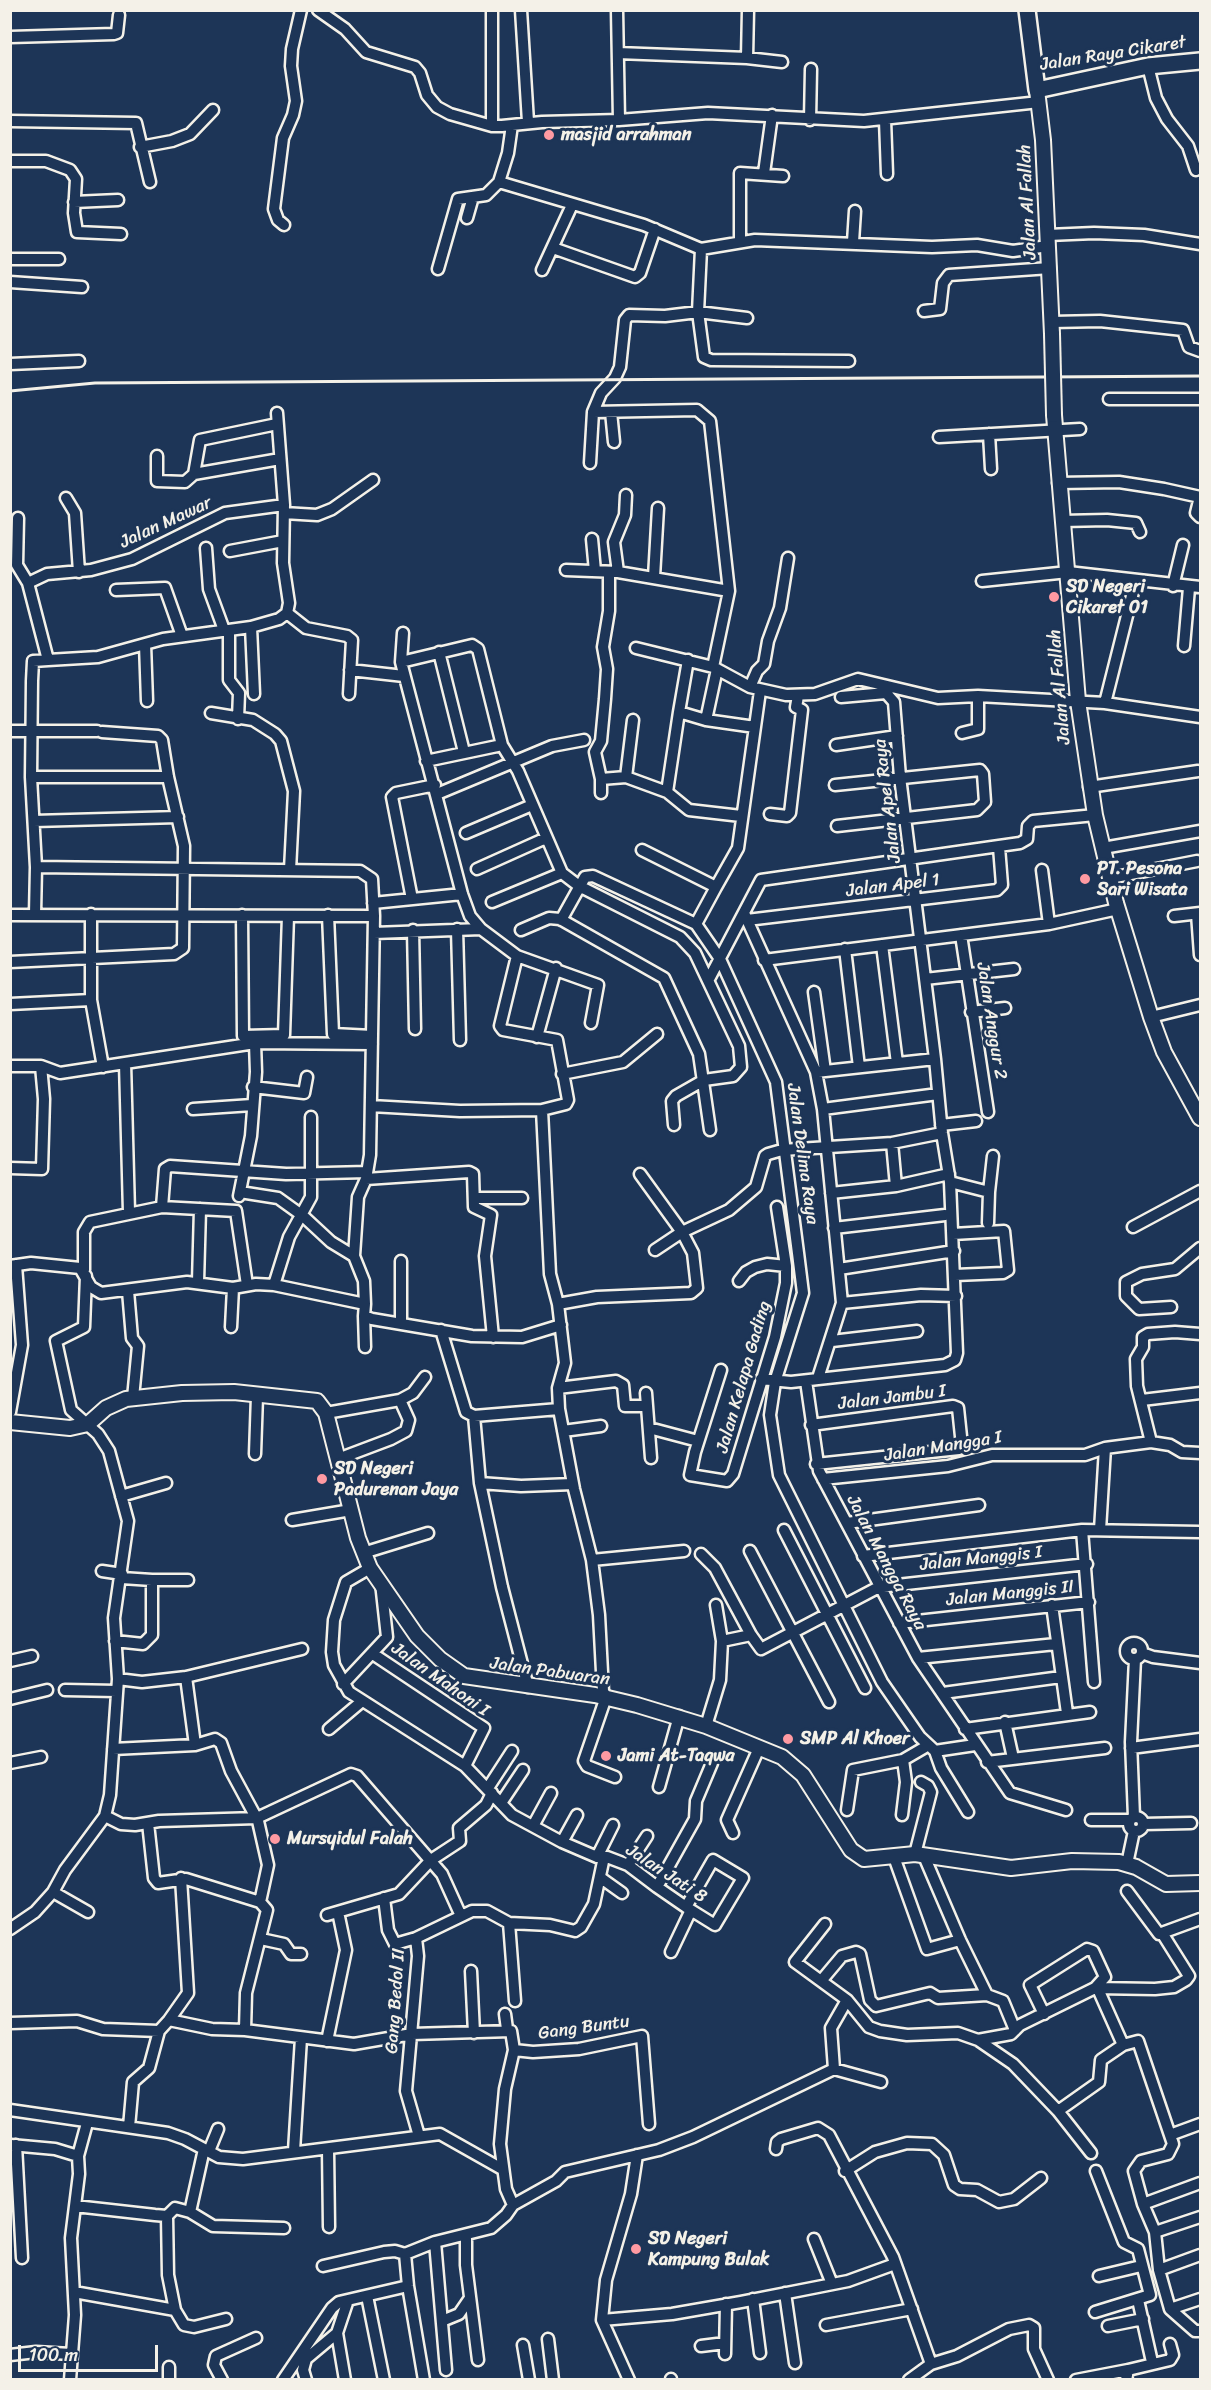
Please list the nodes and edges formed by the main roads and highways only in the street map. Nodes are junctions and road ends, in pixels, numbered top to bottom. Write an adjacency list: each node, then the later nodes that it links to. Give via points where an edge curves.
1 (1027, 10): 2 (main road, Jalan Raya Cikaret, via 1038,96 1148,66)
2 (1200, 61)

